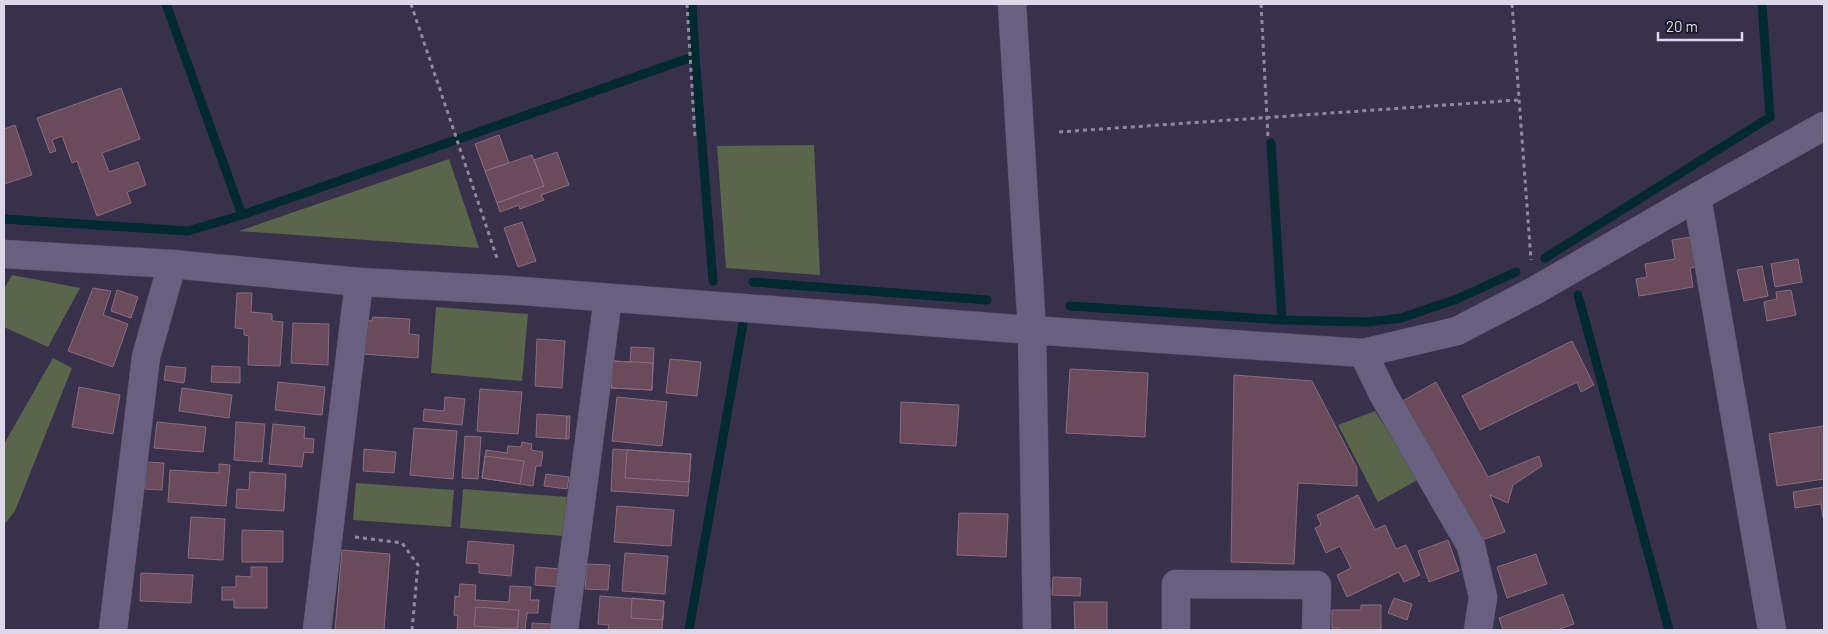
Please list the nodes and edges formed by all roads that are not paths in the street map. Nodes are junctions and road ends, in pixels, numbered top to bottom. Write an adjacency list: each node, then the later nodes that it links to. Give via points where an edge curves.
1 (1012, 4): 8 (street)
2 (1824, 126): 3 (street)
3 (1697, 196): 9 (street, via 1534,291 1457,331); 17 (street)
4 (4, 254): 5 (street)
5 (172, 264): 6 (street); 10 (street, via 146,357)
6 (359, 282): 7 (street); 11 (street)
7 (608, 298): 8 (street); 12 (street)
8 (1032, 330): 9 (street); 13 (street)
9 (1363, 353): 16 (street, via 1383,394 1471,546 1483,597)
10 (114, 630)
11 (316, 630)
12 (564, 630)
13 (1037, 630)
14 (1176, 630): 15 (street, via 1176,584 1317,584)
15 (1316, 630)
16 (1478, 630)
17 (1772, 630)

